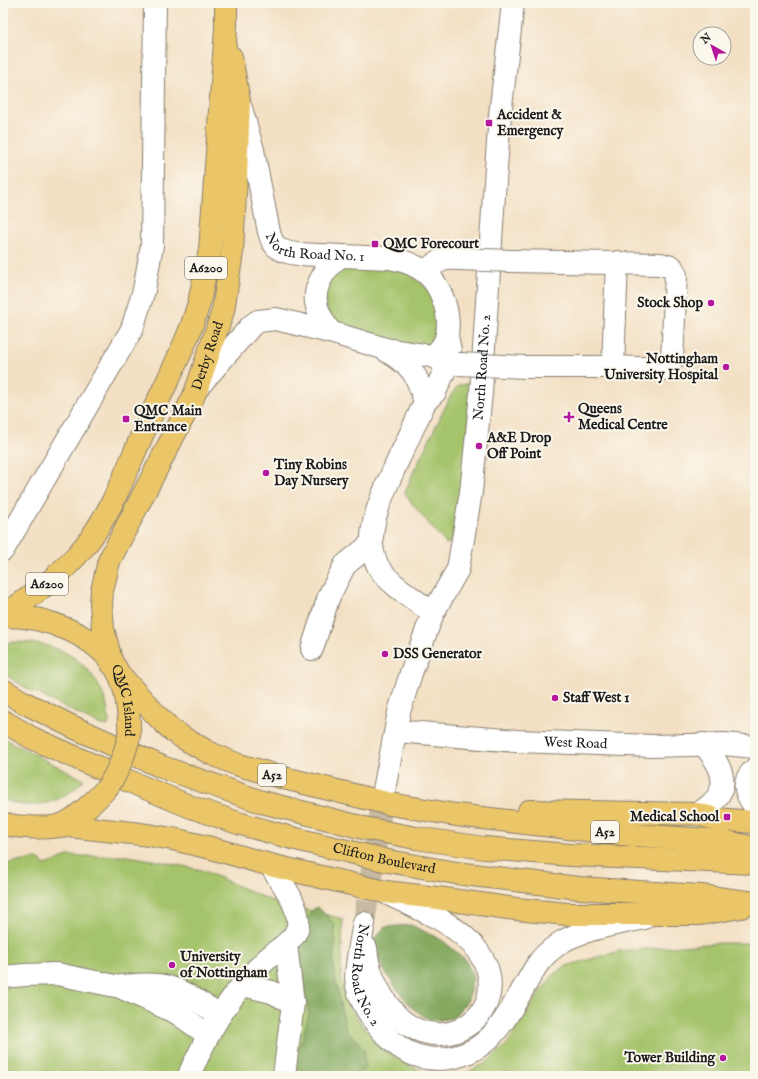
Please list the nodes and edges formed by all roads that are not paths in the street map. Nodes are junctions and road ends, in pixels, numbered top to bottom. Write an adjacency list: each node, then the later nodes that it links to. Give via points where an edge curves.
1 (155, 3): 16 (street, via 152,245 144,290 132,329)
2 (226, 3): 4 (main road, Derby Road / A6200)
3 (513, 3): 17 (street, North Road No. 2, via 500,115 481,393 471,492 458,569)
4 (226, 28): 5 (main road, Derby Road / A6200); 18 (main road, Derby Road / A6200, via 210,250 191,328 117,491 96,530 60,573)
5 (239, 101): 6 (street, North Road No. 1, via 253,150 273,243 285,252); 13 (main road, Derby Road / A6200, via 233,237 223,311)
6 (341, 256): 8 (street, North Road No. 1, via 389,258); 9 (street, via 328,267 316,287 317,308)
7 (617, 262): 8 (street, bridge, via 446,258); 12 (street); 12 (street, via 661,264 672,267 676,275 672,360 663,369)
8 (425, 272): 11 (street, via 438,288 446,309 450,351)
9 (330, 332): 10 (street); 13 (street, via 276,319 258,321 247,330)
10 (386, 349): 11 (street); 14 (street, via 414,372)
11 (446, 361): 12 (street, bridge, via 526,367); 14 (street, via 435,392)
12 (613, 367)
13 (198, 388): 20 (main road, Derby Road / A6200, via 109,561 101,603 103,629)
14 (425, 402): 15 (street, via 379,504)
15 (372, 543): 17 (street, via 375,560 382,573); 19 (street, via 345,565 329,596)
16 (3, 550)
17 (433, 613): 23 (street, North Road No. 2, via 411,673 399,712)
18 (3, 616): 20 (main road, QMC Island / A52, via 56,624 70,630 97,647)
19 (312, 650)
20 (115, 669): 30 (main road, A52, via 173,731 230,762 349,795); 33 (main road, QMC Island / A52, bridge, via 127,702 130,724 125,756 113,780 87,808)
21 (3, 690): 36 (main road, Clifton Boulevard, via 71,726 162,767 262,802 372,829 484,848 570,855)
22 (3, 721): 39 (main road, Clifton Boulevard, via 32,738 191,807 292,838 388,861 456,873 586,889 701,896)
23 (396, 732): 24 (street, West Road, via 517,741 653,746); 27 (street, North Road No. 2)
24 (703, 744): 25 (street, West Road); 29 (street, via 718,764 722,789 709,808)
25 (755, 746)
26 (755, 769): 28 (street, via 749,774 745,789)
27 (384, 790)
28 (755, 807)
29 (697, 814): 30 (main road, via 518,811); 31 (main road, via 716,819)
30 (456, 815): 35 (main road, A52, via 621,834 722,841)
31 (755, 822)
32 (3, 824): 33 (main road, A52)
33 (49, 826): 34 (main road, A52); 37 (main road, A52, via 166,838)
34 (3, 839)
35 (755, 848)
36 (755, 863)
37 (270, 864): 38 (main road, A52); 41 (street, via 292,901 298,920 294,936)
38 (385, 892): 40 (main road, A52, via 567,914); 40 (street, North Road No. 2, via 456,930 478,951 485,962 490,994 483,1012 474,1023 459,1033 444,1038 426,1037 404,1024 387,1005 379,991 367,964 364,922 356,978 364,1005 374,1023 395,1045 410,1054 425,1058 465,1055 484,1044 506,1018 539,961 562,942 584,932)
39 (755, 904): 40 (main road, A52, via 700,914)
40 (663, 914)
41 (286, 944): 43 (street, via 263,963); 45 (street)
42 (3, 977): 44 (street, via 57,974)
43 (243, 985): 45 (street, via 272,992); 46 (street)
44 (120, 987): 46 (street, via 146,984 164,986); 47 (street, via 177,1013)
45 (293, 1003): 49 (street)
46 (220, 1015): 47 (street)
47 (208, 1035): 48 (street)
48 (189, 1076)
49 (284, 1076)

